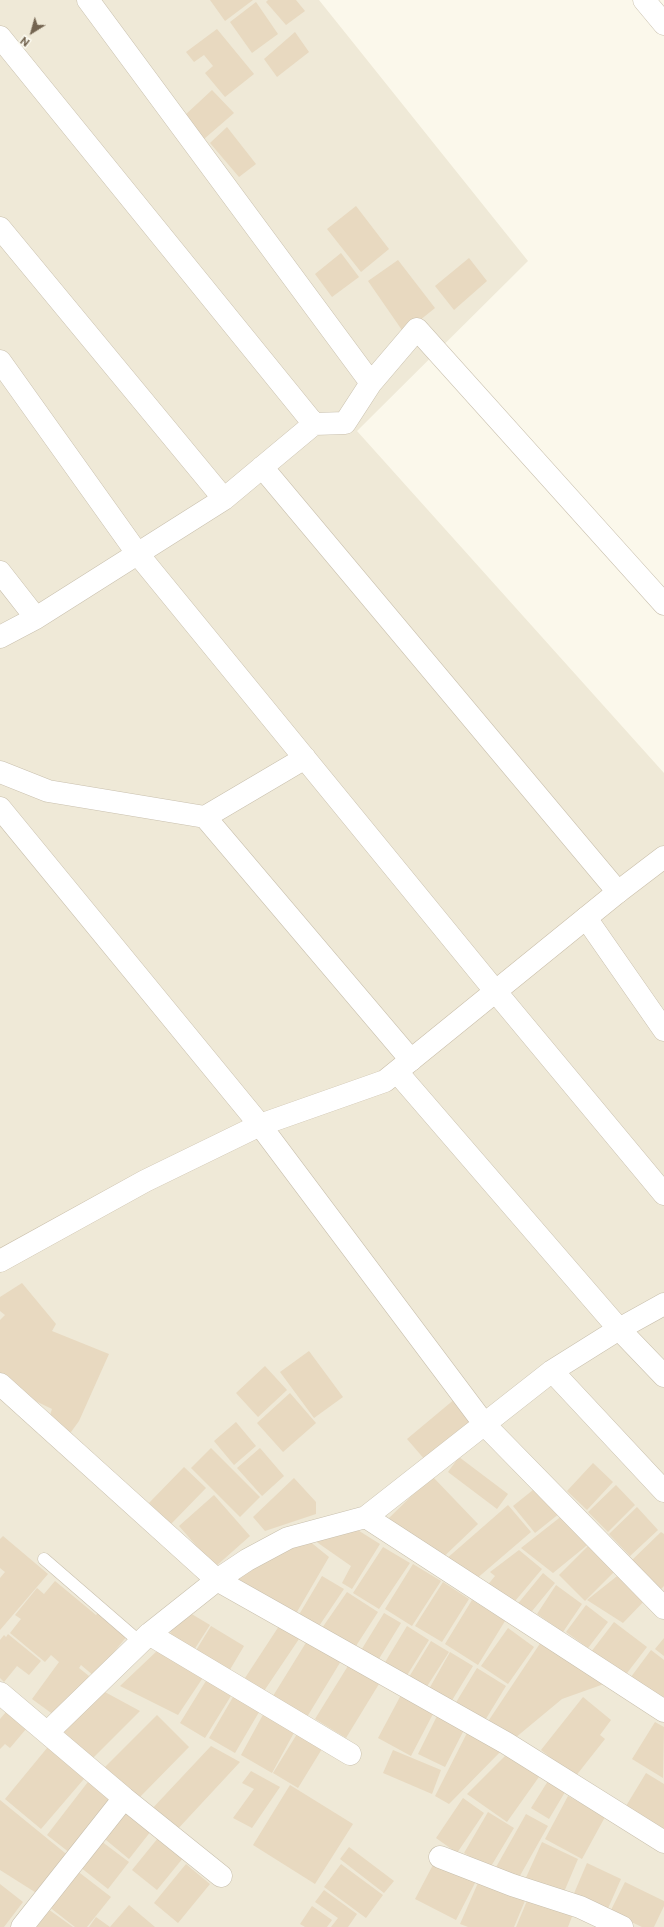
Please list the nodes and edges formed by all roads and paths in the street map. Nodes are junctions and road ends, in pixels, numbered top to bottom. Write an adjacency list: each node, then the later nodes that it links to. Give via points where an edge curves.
1 (88, 0): 7 (street)
2 (644, 0): 3 (street)
3 (664, 24)
4 (0, 37): 8 (street)
5 (0, 228): 10 (street)
6 (0, 361): 11 (street)
7 (371, 382): 8 (street, via 344,422); 13 (street, via 417,329)
8 (314, 424): 9 (street)
9 (262, 467): 10 (street); 21 (street)
10 (224, 498): 11 (street)
11 (137, 553): 14 (street); 16 (street)
12 (0, 572): 14 (street)
13 (664, 604)
14 (36, 618): 15 (street)
15 (0, 637)
16 (305, 758): 19 (street); 23 (street)
17 (0, 772): 19 (street, via 48,790)
18 (0, 808): 26 (street)
19 (205, 817): 25 (street)
20 (664, 857): 21 (street)
21 (618, 892): 22 (street)
22 (586, 918): 23 (street); 24 (street)
23 (496, 992): 25 (street); 27 (street)
24 (664, 1030)
25 (404, 1066): 26 (street, via 385,1081); 30 (street)
26 (260, 1125): 28 (street, via 145,1181); 34 (street)
27 (664, 1194)
28 (0, 1261)
29 (664, 1304): 30 (street)
30 (619, 1329): 31 (street); 32 (street)
31 (552, 1371): 34 (street); 35 (street)
32 (664, 1376)
33 (0, 1384): 38 (street)
34 (485, 1425): 36 (street); 39 (street)
35 (664, 1491)
36 (366, 1517): 38 (street, via 288,1538); 42 (street)
37 (44, 1559): 40 (lane)
38 (217, 1580): 40 (street); 46 (street, via 506,1743)
39 (664, 1608)
40 (145, 1639): 43 (street); 44 (street)
41 (0, 1693): 43 (street)
42 (664, 1711)
43 (48, 1732): 45 (street)
44 (350, 1754)
45 (124, 1798): 48 (street); 49 (street)
46 (664, 1842)
47 (440, 1857): 50 (street, via 512,1885 580,1907)
48 (221, 1876)
49 (22, 1927)
50 (622, 1927)

